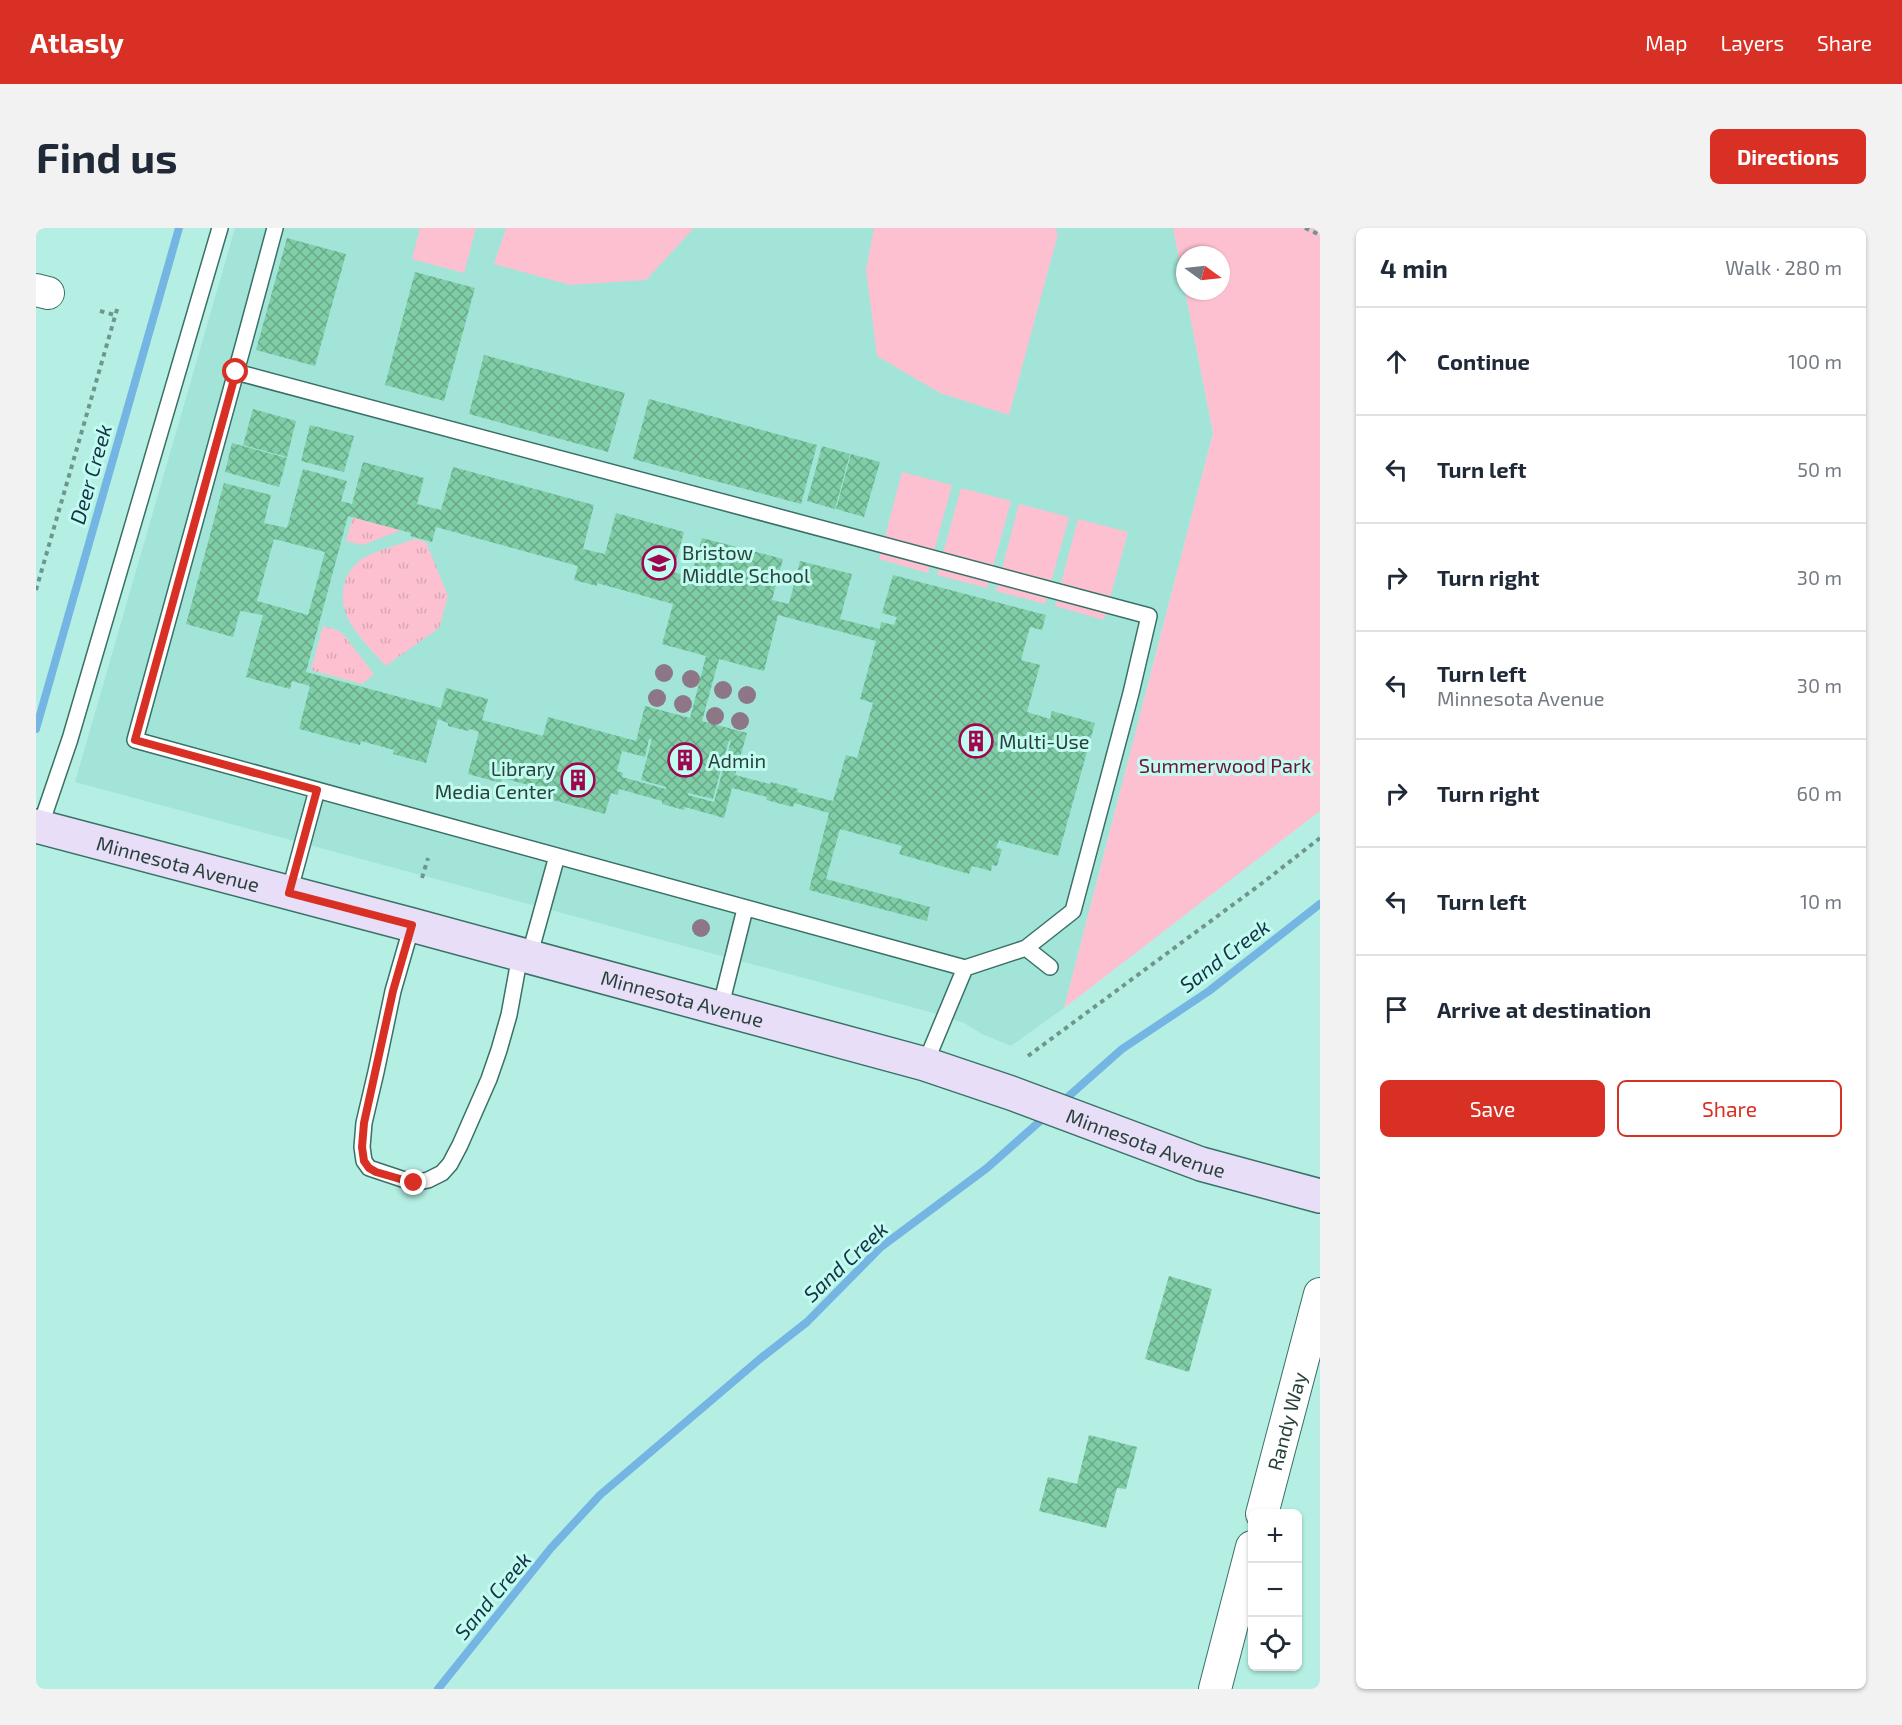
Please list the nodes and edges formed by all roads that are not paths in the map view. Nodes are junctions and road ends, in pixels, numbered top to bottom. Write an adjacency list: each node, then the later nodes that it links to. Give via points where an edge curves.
1 (220, 228): 5 (lane, via 70,739)
2 (275, 228): 3 (lane)
3 (236, 372): 4 (lane, via 135,740); 10 (lane, via 1149,616 1073,911)
4 (317, 790): 6 (lane); 7 (lane)
5 (38, 827): 7 (street, Minnesota Avenue)
6 (557, 856): 8 (lane); 11 (lane)
7 (289, 893): 9 (street, Minnesota Avenue)
8 (745, 909): 13 (lane); 14 (lane)
9 (412, 925): 11 (street, Minnesota Avenue); 11 (lane, via 393,991 362,1147 369,1168 414,1183 442,1173 460,1145 500,1050)
10 (1026, 948): 12 (lane); 13 (lane)
11 (525, 956): 14 (street, Minnesota Avenue)
12 (1050, 967)
13 (965, 968): 15 (lane)
14 (720, 1009): 15 (street, Minnesota Avenue)
15 (925, 1064): 16 (street, Minnesota Avenue, via 1201,1164)
16 (1320, 1196)
17 (1320, 1294): 18 (street, Randy Way)
18 (1263, 1509)
19 (1248, 1562): 20 (street)
20 (1215, 1689)

